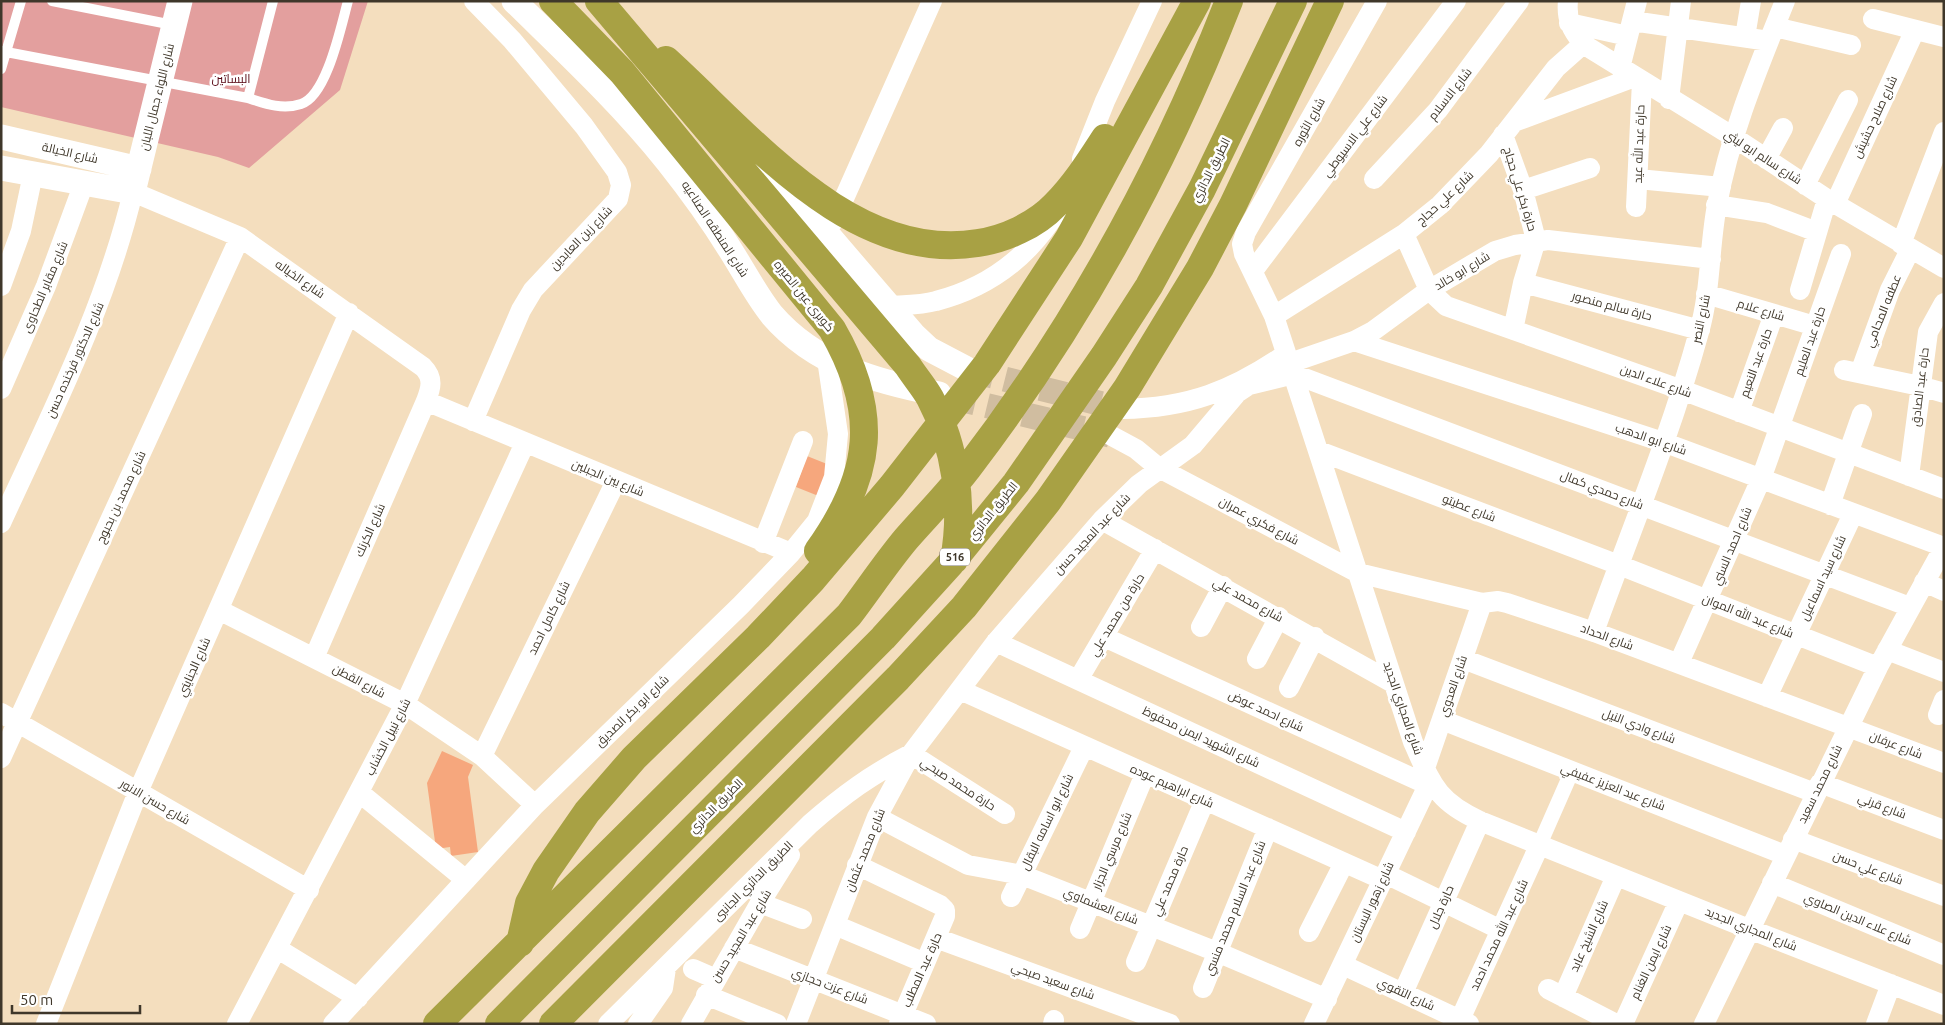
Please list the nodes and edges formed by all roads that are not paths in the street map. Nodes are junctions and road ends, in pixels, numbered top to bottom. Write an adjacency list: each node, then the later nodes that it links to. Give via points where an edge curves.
1 (22, 1): 37 (lane)
2 (52, 1): 27 (lane)
3 (180, 1): 27 (street, شارع اللواء جمال اللبان)
4 (273, 1): 41 (lane)
5 (348, 1): 41 (lane, via 320,89 304,104 294,106 274,106)
6 (474, 1): 99 (street, شارع زين العابدين, via 518,47 584,126 617,172 621,185 618,199 549,271 525,304)
7 (552, 1): 136 (highway, كوبرى عين الصيره, via 622,72 832,330 848,357 859,387 864,451 858,482 832,532)
8 (599, 1): 146 (highway, via 908,366 930,397 945,431 954,468 957,542 950,579 938,614 920,648)
9 (603, 1): 31 (highway, via 772,161 817,197 866,225 921,244 956,247 992,241 1025,227 1054,206 1078,179); 63 (street)
10 (932, 1): 63 (street)
11 (1152, 1): 79 (street, via 1105,100 1069,192 1046,230 1015,263 977,287 935,302)
12 (1197, 1): 31 (highway)
13 (1229, 1): 200 (highway, via 1203,66 1104,261 1020,395 967,469 905,541 849,615)
14 (1293, 1): 225 (highway, الطريق الدائري / 516, via 1202,189 1149,286 1016,483 951,563 883,638)
15 (1330, 1): 146 (highway, via 1233,206 1132,381 1007,554 964,607)
16 (1377, 1): 67 (street, شارع الثوره)
17 (1456, 1): 72 (street, شارع علي الاسيوطي)
18 (1519, 1): 53 (street, شارع الاسلام, via 1438,110)
19 (1568, 1): 26 (street)
20 (1636, 1): 28 (street, حارة عبد الله عيد)
21 (1681, 1): 29 (street)
22 (1751, 1): 33 (street)
23 (1786, 1): 32 (street, شارع النصر)
24 (518, 3): 87 (street, شارع المنطقه الصناعيه, via 614,100 667,160 701,204 758,297 773,315 789,332)
25 (1873, 19): 30 (street)
26 (1569, 23): 28 (street); 35 (street)
27 (174, 26): 40 (street, شارع اللواء جمال اللبان)
28 (1630, 28): 29 (street); 39 (street, حارة عبد الله عيد)
29 (1678, 28): 33 (street); 42 (street)
30 (1915, 30): 34 (street); 60 (street, شارع صلاح حشيش)
31 (1179, 31): 136 (highway, via 1070,238 987,364 864,520)
32 (1772, 34): 33 (street); 36 (street); 47 (street, شارع النصر)
33 (1745, 37)
34 (1944, 37)
35 (1583, 44): 39 (street, شارع سالم ابو ليثي); 45 (street, شارع علي حجاج, via 1556,68)
36 (1851, 45)
37 (4, 51): 38 (lane); 40 (lane)
38 (1, 69)
39 (1632, 76): 42 (street, شارع سالم ابو ليثي); 45 (street); 54 (street, حارة عبد الله عيد)
40 (161, 81): 41 (lane); 55 (street, شارع اللواء جمال اللبان)
41 (248, 98)
42 (1669, 99): 47 (street, شارع سالم ابو ليثي)
43 (1848, 100): 57 (street)
44 (1783, 128): 49 (street)
45 (1509, 129): 58 (street, حارة بكر علي حجاج); 64 (street, شارع علي حجاج, via 1458,189)
46 (1944, 132): 68 (street, عطفه المحامي)
47 (1732, 136): 49 (street, شارع سالم ابو ليثي); 59 (street, شارع النصر)
48 (1, 137): 55 (street, شارع الخيالة)
49 (1766, 159): 57 (street, شارع سالم ابو ليثي)
50 (1, 168): 52 (street, شارع الخيالة)
51 (1590, 168): 58 (street)
52 (33, 174): 56 (street, شارع الخيالة); 74 (street, via 21,231)
53 (1374, 179)
54 (1638, 179): 59 (street); 61 (street, حارة عبد الله عيد)
55 (136, 181): 56 (street, شارع الخيالة); 65 (street, شارع الخياله); 116 (street, شارع الدكتور فرخنده حسن, via 117,256 94,320)
56 (84, 183): 91 (street, شارع مقابر الطحاوى, via 46,286)
57 (1805, 185): 60 (street, شارع سالم ابو ليثي)
58 (1523, 190): 66 (street, حارة بكر علي حجاج)
59 (1719, 196): 62 (street); 70 (street, شارع النصر)
60 (1831, 201): 62 (street, شارع صلاح حشيش); 68 (street, شارع سالم ابو ليثي)
61 (1636, 207)
62 (1817, 232): 76 (street, شارع صلاح حشيش)
63 (828, 234): 79 (street)
64 (1404, 234): 75 (street, شارع علاء الدين); 82 (street, شارع علي حجاج)
65 (240, 237): 80 (street, شارع الخياله); 153 (street, شارع محمد بن بحبوح)
66 (1536, 240): 70 (street, شارع ابو خالد); 73 (street, حارة بكر علي حجاج); 75 (street, شارع ابو خالد, via 1495,251)
67 (1242, 244): 72 (street, شارع المجاري الجديد)
68 (1905, 247): 71 (street, شارع سالم ابو ليثي); 90 (street, عطفه المحامي, via 1883,306 1852,372)
69 (1841, 254): 83 (street, حارة عبد العليم)
70 (1711, 259): 77 (street, شارع النصر)
71 (1944, 268)
72 (1253, 271): 82 (street, شارع المجاري الجديد)
73 (1523, 283): 84 (street, حارة بكر علي حجاج); 85 (street, حارة سالم منصور)
74 (1, 286)
75 (1429, 290): 84 (street, شارع علاء الدين, via 1446,306); 86 (street, شارع ابو خالد, via 1374,331)
76 (1800, 290)
77 (1706, 294): 81 (street, شارع علام); 85 (street, شارع النصر)
78 (1944, 303): 90 (street, حارة عبد الصادق, via 1928,332)
79 (890, 306): 89 (street, via 929,348)
80 (349, 313): 95 (street, شارع الخياله, via 429,373 431,380); 131 (street, شارع الجنايني)
81 (1774, 314): 83 (street, شارع علام); 97 (street, حارة عبد النعيم)
82 (1274, 316): 88 (street, شارع المجاري الجديد)
83 (1815, 326): 100 (street, حارة عبد العليم)
84 (1513, 330): 92 (street, شارع علاء الدين)
85 (1700, 330): 92 (street, شارع النصر)
86 (1354, 341): 88 (street, شارع ابو خالد); 103 (street, شارع ابو الدهب)
87 (827, 359): 94 (street, شارع المنطقه الصناعيه, via 874,380); 121 (street, شارع ابو بكر الصديق, via 838,434 834,477 817,521)
88 (1290, 364): 96 (street, via 1181,404); 105 (street, شارع المجاري الجديد); 107 (street, شارع عبد المجيد حسن, via 1237,393 1193,445); 112 (street, شارع حمدي كمال)
89 (969, 370)
90 (1920, 386): 93 (street); 108 (street, حارة عبد الصادق)
91 (1, 389)
92 (1682, 390): 97 (street, شارع علاء الدين); 103 (street, شارع النصر)
93 (1944, 393)
94 (951, 397)
95 (426, 402): 99 (street, شارع بين الجبلين); 140 (street, شارع الكرنك)
96 (1122, 409)
97 (1739, 412): 100 (street, شارع علاء الدين)
98 (1862, 414): 106 (street)
99 (473, 421): 104 (street, شارع بين الجبلين)
100 (1780, 427): 106 (street, شارع علاء الدين); 109 (street, شارع احمد السني)
101 (1110, 435): 107 (street, شارع فكري عمران, via 1136,449)
102 (803, 441): 118 (street)
103 (1663, 442): 109 (street, شارع ابو الدهب); 112 (street, شارع النصر)
104 (525, 443): 110 (street, شارع بين الجبلين); 152 (street, شارع نبيل الخشاب)
105 (1319, 451): 122 (street, شارع عطيتو); 123 (street, شارع المجاري الجديد)
106 (1849, 453): 108 (street, شارع علاء الدين); 113 (street)
107 (1159, 468): 115 (street, شارع عبد المجيد حسن); 123 (street, شارع فكري عمران)
108 (1908, 476): 111 (street, شارع علاء الدين)
109 (1760, 479): 113 (street, شارع ابو الدهب); 117 (street, شارع احمد السني)
110 (616, 481): 118 (street, شارع بين الجبلين); 158 (street, شارع كامل احمد)
111 (1944, 489)
112 (1640, 505): 117 (street, شارع حمدي كمال); 122 (street, شارع النصر)
113 (1830, 505): 114 (street, شارع ابو الدهب)
114 (1853, 514): 119 (street, شارع ابو الدهب); 124 (street, شارع سيد اسماعيل)
115 (1102, 520): 120 (street, شارع محمد علي); 139 (street, شارع عبد المجيد حسن)
116 (1, 523)
117 (1735, 540): 124 (street, شارع حمدي كمال); 128 (street, شارع احمد السني)
118 (763, 543): 121 (street, شارع بين الجبلين)
119 (1944, 547): 125 (street, شارع محمد سعيد)
120 (1155, 549): 126 (street, شارع محمد علي); 137 (street, حارة من محمد علي)
121 (791, 554): 168 (street, شارع ابو بكر الصديق)
122 (1619, 565): 128 (street, شارع عبد الله الموان); 134 (street, شارع النصر)
123 (1358, 574): 129 (street, شارع الحداد); 148 (street, شارع المجاري الجديد)
124 (1825, 574): 130 (street, شارع حمدي كمال); 135 (street, شارع سيد اسماعيل)
125 (1924, 582): 127 (street); 130 (street, شارع محمد سعيد)
126 (1223, 586): 132 (street, شارع محمد علي); 133 (street)
127 (1944, 591)
128 (1708, 600): 135 (street, شارع عبد الله الموان); 144 (street, شارع احمد السني)
129 (1482, 604): 134 (street, شارع الحداد, via 1507,603); 142 (street, شارع العدوي)
130 (1910, 606): 143 (street, شارع محمد سعيد)
131 (219, 610): 140 (street, شارع القطن); 165 (street, شارع الجنايني)
132 (1279, 617): 138 (street, شارع محمد علي); 141 (street)
133 (1201, 627)
134 (1594, 632): 144 (street, شارع الحداد)
135 (1796, 635): 143 (street, شارع عبد الله الموان); 151 (street, شارع سيد اسماعيل)
136 (758, 637): 200 (highway, via 634,758 587,812 529,903)
137 (1104, 637): 147 (street, حارة من محمد علي); 163 (street, شارع احمد عوض)
138 (1315, 637): 148 (street, شارع محمد علي); 149 (street)
139 (996, 642): 147 (street, شارع الشهيد ايمن محفوظ); 150 (street, شارع عبد المجيد حسن)
140 (314, 658): 152 (street, شارع القطن)
141 (1257, 659)
142 (1463, 659): 154 (street, شارع العدوي); 164 (street, شارع وادي النيل)
143 (1882, 659): 145 (street, شارع عبد الله الموان); 155 (street, شارع محمد سعيد)
144 (1680, 663): 151 (street, شارع الحداد)
145 (1944, 672)
146 (898, 678): 226 (highway)
147 (1078, 680): 175 (street, شارع الشهيد ايمن محفوظ)
148 (1393, 682): 163 (street, شارع المجاري الجديد)
149 (1289, 688)
150 (960, 690): 156 (street, شارع ابراهيم عوده); 157 (street, شارع محمد عثمان)
151 (1767, 697): 155 (street, شارع الحداد)
152 (405, 704): 158 (street, شارع القطن); 166 (street, شارع نبيل الخشاب)
153 (9, 718): 159 (street, شارع محمد بن بحبوح); 165 (street, شارع حسن الانور)
154 (1442, 720): 161 (street, شارع عبد العزيز عفيفي); 163 (street, شارع العدوي)
155 (1848, 727): 160 (street, شارع عرفان); 164 (street, شارع محمد سعيد)
156 (1084, 746): 162 (street, شارع ابراهيم عوده); 180 (street, شارع ابو اسامه البقال)
157 (911, 754): 169 (street, حارة محمد صبحي); 170 (street, شارع محمد عثمان); 172 (street, الطريق الدائري الجانبى, via 874,773)
158 (482, 756): 168 (street, شارع القطن)
159 (1, 758)
160 (1944, 763)
161 (1572, 771): 176 (street); 177 (street, شارع عبد العزيز عفيفي)
162 (1145, 774): 167 (street, شارع ابراهيم عوده); 189 (street, شارع مرسي الجزار)
163 (1428, 778): 171 (street, شارع المجاري الجديد, via 1437,792 1457,810); 175 (street, شارع زهور البستان)
164 (1818, 788): 174 (street, شارع قرني); 177 (street, شارع محمد سعيد)
165 (138, 792): 185 (street, شارع حسن الانور); 222 (street, شارع الجنايني)
166 (360, 793): 183 (street); 185 (street, شارع نبيل الخشاب)
167 (1205, 800): 173 (street, شارع ابراهيم عوده); 194 (street, حارة محمد علي)
168 (535, 806): 183 (street, شارع ابو بكر الصديق)
169 (1004, 814)
170 (876, 817): 179 (street, شارع محمد عثمان); 180 (street, شارع العشماوي, via 968,865)
171 (1480, 821): 176 (street, شارع المجاري الجديد); 191 (street, حارة جلال)
172 (810, 824): 190 (street, شارع عبد المجيد حسن); 208 (street, الطريق الدائري الجانبى)
173 (1268, 828): 178 (street, شارع ابراهيم عوده); 203 (street, شارع عبد السلام محمد منسي)
174 (1944, 830)
175 (1406, 832): 182 (street, شارع زهور البستان)
176 (1540, 846): 181 (street, شارع المجاري الجديد); 196 (street, شارع عبد الله محمد احمد)
177 (1789, 847): 184 (street, شارع محمد سعيد); 186 (street, شارع علي حسن)
178 (1344, 863): 182 (street, شارع ابراهيم عوده); 198 (street)
179 (857, 865): 193 (street, شارع محمد عثمان); 199 (street, حارة عبد المطلب, via 940,905 945,916)
180 (1022, 875): 187 (street, شارع ابو اسامه البقال); 189 (street, شارع العشماوي)
181 (1616, 876): 188 (street, شارع المجاري الجديد); 234 (street, شارع الشيخ عابد, via 1555,993)
182 (1384, 877): 191 (street, شارع ابراهيم عوده); 207 (street, شارع زهور البستان)
183 (466, 880): 215 (street, شارع ابو بكر الصديق)
184 (1772, 882): 197 (street, شارع محمد سعيد); 204 (street, شارع علاء الدين الصاوي)
185 (309, 890): 202 (street, شارع نبيل الخشاب)
186 (1944, 896)
187 (1011, 897)
188 (1679, 901): 197 (street, شارع المجاري الجديد); 235 (street, شارع ايمن الغنام)
189 (1091, 902): 194 (street, شارع العشماوي); 195 (street, شارع مرسي الجزار)
190 (760, 903): 192 (street); 201 (street, شارع عبد المجيد حسن)
191 (1443, 903): 196 (street, شارع ابراهيم عوده); 214 (street, حارة جلال)
192 (802, 920)
193 (835, 925): 206 (street); 210 (street, شارع محمد عثمان)
194 (1151, 926): 203 (street, شارع العشماوي); 205 (street, حارة محمد علي)
195 (1080, 929)
196 (1501, 930): 221 (street, شارع عبد الله محمد احمد)
197 (1749, 930): 211 (street, شارع المجاري الجديد); 236 (street, شارع محمد سعيد)
198 (1309, 932)
199 (936, 938): 206 (street, حارة عبد المطلب); 233 (street, شارع سعيد صبحي)
200 (520, 943): 224 (highway)
201 (734, 948): 210 (street, شارع عزت حجازي); 212 (street, شارع عبد المجيد حسن)
202 (278, 950): 215 (street); 219 (street, شارع نبيل الخشاب)
203 (1217, 952): 213 (street, شارع عبد السلام محمد منسي); 216 (street, شارع العشماوي)
204 (1944, 955)
205 (1136, 962)
206 (925, 964): 218 (street, حارة عبد المطلب)
207 (1343, 965): 214 (street, شارع التقوي); 216 (street, شارع زهور البستان)
208 (666, 968): 227 (street, الطريق الدائري الجانبى); 228 (street, via 663,988)
209 (693, 969): 212 (street)
210 (814, 980): 218 (street, شارع عزت حجازي); 231 (street, شارع محمد عثمان)
211 (1892, 984): 217 (street, شارع المجاري الجديد); 237 (street)
212 (711, 987): 229 (street, شارع عبد المجيد حسن); 230 (street)
213 (1203, 988)
214 (1402, 993): 221 (street, شارع التقوي)
215 (358, 998): 223 (street, شارع ابو بكر الصديق)
216 (1326, 999): 220 (street, شارع زهور البستان)
217 (1944, 1005)
218 (901, 1019): 232 (street, شارع عزت حجازي)
219 (244, 1021)
220 (1319, 1022)
221 (1462, 1022)
222 (46, 1024)
223 (333, 1024)
224 (437, 1024)
225 (498, 1024)
226 (554, 1024)
227 (608, 1024)
228 (638, 1024)
229 (691, 1024)
230 (777, 1024)
231 (796, 1024)
232 (926, 1024)
233 (1170, 1024)
234 (1616, 1024)
235 (1623, 1024)
236 (1704, 1024)
237 (1876, 1024)

